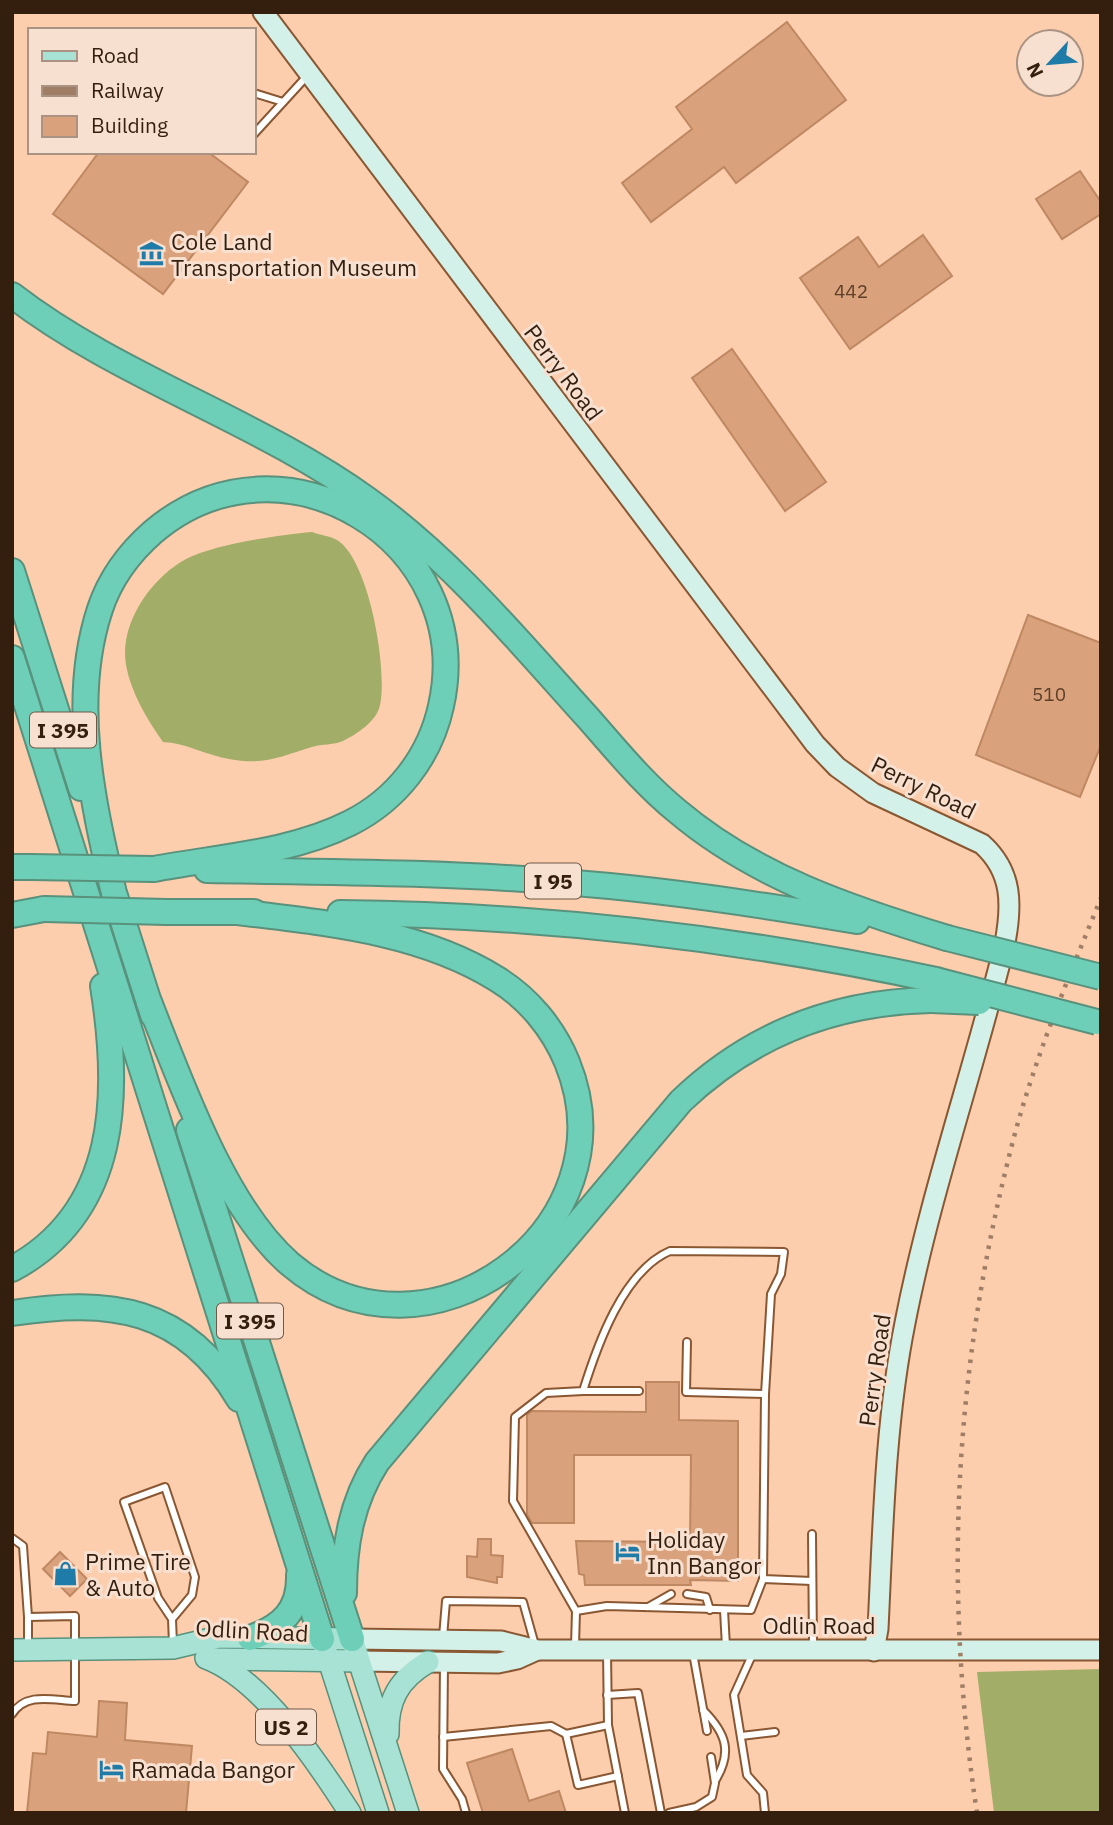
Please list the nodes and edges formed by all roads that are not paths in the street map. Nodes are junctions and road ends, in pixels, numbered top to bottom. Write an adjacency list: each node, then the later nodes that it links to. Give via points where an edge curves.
1 (263, 12): 2 (street, Perry Road)
2 (310, 74): 4 (lane); 60 (street, Perry Road, via 810,738 837,767 873,793 982,844 1007,878 1010,911 1005,943 929,1216 904,1326 887,1457)
3 (256, 94): 4 (lane)
4 (283, 102): 5 (lane)
5 (256, 132)
6 (12, 295): 19 (highway, via 66,331 326,473 405,528 469,587 655,791 709,836 794,884)
7 (12, 570): 14 (highway, I 395)
8 (12, 658): 10 (highway, I 395)
9 (12, 686): 10 (highway)
10 (49, 774): 13 (highway, I 395)
11 (21, 867): 12 (highway, I 95, bridge)
12 (154, 869): 14 (highway, via 292,843 335,830 388,797 423,753 436,726 445,680 445,647 437,614 423,581 403,552 380,529 349,509 319,496 287,491 227,494 161,525 119,570 96,623 85,708 91,773); 19 (highway, I 95, via 560,881 739,902)
13 (85, 889): 24 (highway, via 112,1052 113,1090 104,1150 92,1186 73,1218 49,1244); 30 (highway, I 395)
14 (113, 889): 22 (highway, I 395)
15 (12, 909): 16 (highway, I 95)
16 (44, 909): 17 (highway, I 95, bridge); 18 (highway)
17 (237, 912): 21 (highway, I 95, via 452,917 616,928 776,948); 22 (highway, via 359,929 433,948 500,981 535,1011 570,1070 580,1137 562,1205 527,1252 474,1288 416,1303 361,1299 305,1275 266,1239 232,1187 187,1096)
18 (12, 915)
19 (947, 938): 20 (highway, I 95, bridge)
20 (1101, 977)
21 (934, 990): 23 (highway, I 95, bridge); 42 (highway, via 850,1008 784,1029 723,1065 676,1107 377,1462 359,1495 348,1532)
22 (149, 1002): 42 (highway, I 395)
23 (1099, 1023)
24 (12, 1269)
25 (12, 1313): 30 (highway, via 99,1306 156,1321 210,1360 236,1394)
26 (687, 1342): 29 (lane, via 686,1392)
27 (583, 1391): 28 (lane); 29 (lane, via 598,1341 624,1296 657,1257 670,1251 784,1252 782,1274 771,1294); 41 (lane, via 546,1393 515,1417 513,1479 513,1501 522,1522)
28 (639, 1391)
29 (765, 1394): 34 (lane)
30 (259, 1438): 33 (highway, I 395)
31 (811, 1534): 35 (lane)
32 (12, 1538): 43 (lane, via 23,1546)
33 (299, 1563): 45 (highway, via 298,1596 290,1614); 50 (highway, I 395)
34 (763, 1579): 35 (lane); 40 (lane, via 751,1609)
35 (812, 1581): 59 (lane)
36 (671, 1594): 38 (lane)
37 (687, 1594): 39 (lane, via 706,1597)
38 (648, 1607): 39 (lane); 41 (lane)
39 (710, 1609): 40 (lane)
40 (724, 1610): 57 (lane)
41 (576, 1611): 53 (lane)
42 (344, 1614): 51 (highway, I 395)
43 (28, 1617): 48 (lane); 49 (lane, via 75,1616)
44 (172, 1619): 44 (lane, via 158,1598 124,1502 165,1487 195,1577 192,1595); 47 (lane)
45 (250, 1638): 47 (main road, Odlin Road / US 2, via 207,1639); 50 (main road, Odlin Road / US 2)
46 (443, 1640): 51 (street, Odlin Road); 52 (street, Odlin Road, via 510,1642); 52 (lane, via 446,1601 523,1602)
47 (173, 1648): 49 (main road, Odlin Road / US 2); 61 (main road, Odlin Road / US 2)
48 (20, 1650): 49 (main road, Odlin Road / US 2)
49 (75, 1650): 65 (lane, via 75,1701 31,1699 19,1704)
50 (326, 1650): 51 (main road, Odlin Road / US 2); 61 (main road, Odlin Road); 77 (main road)
51 (356, 1650): 62 (street, Odlin Road); 72 (main road)
52 (537, 1650): 53 (street, Odlin Road); 62 (street, Odlin Road, via 507,1661)
53 (575, 1650): 54 (street, Odlin Road)
54 (607, 1650): 56 (street, Odlin Road); 63 (lane)
55 (1101, 1650): 60 (street, Odlin Road)
56 (693, 1651): 57 (street, Odlin Road); 64 (lane)
57 (726, 1651): 58 (street, Odlin Road)
58 (754, 1651): 59 (street, Odlin Road); 71 (lane, via 734,1695)
59 (813, 1651): 60 (street, Odlin Road)
60 (874, 1651)
61 (206, 1658): 76 (main road, US 2, via 232,1670 256,1691)
62 (436, 1662): 70 (lane); 72 (main road, via 410,1674 393,1695 388,1725)
63 (607, 1695): 66 (lane); 81 (lane, via 638,1693)
64 (703, 1710): 67 (lane); 75 (lane, via 723,1735 726,1764)
65 (12, 1714)
66 (608, 1725): 69 (lane); 74 (lane)
67 (707, 1731)
68 (775, 1731): 71 (lane)
69 (566, 1734): 70 (lane, via 551,1726); 74 (lane, via 578,1785)
70 (443, 1737): 79 (lane, via 443,1769)
71 (741, 1737): 83 (lane, via 747,1774 763,1793)
72 (390, 1757): 78 (main road)
73 (711, 1757): 75 (lane)
74 (618, 1776): 80 (lane)
75 (715, 1781): 82 (lane, via 712,1797 703,1804)
76 (350, 1813)
77 (378, 1813)
78 (408, 1813)
79 (466, 1813)
80 (625, 1813)
81 (661, 1813)
82 (669, 1813)
83 (765, 1813)

